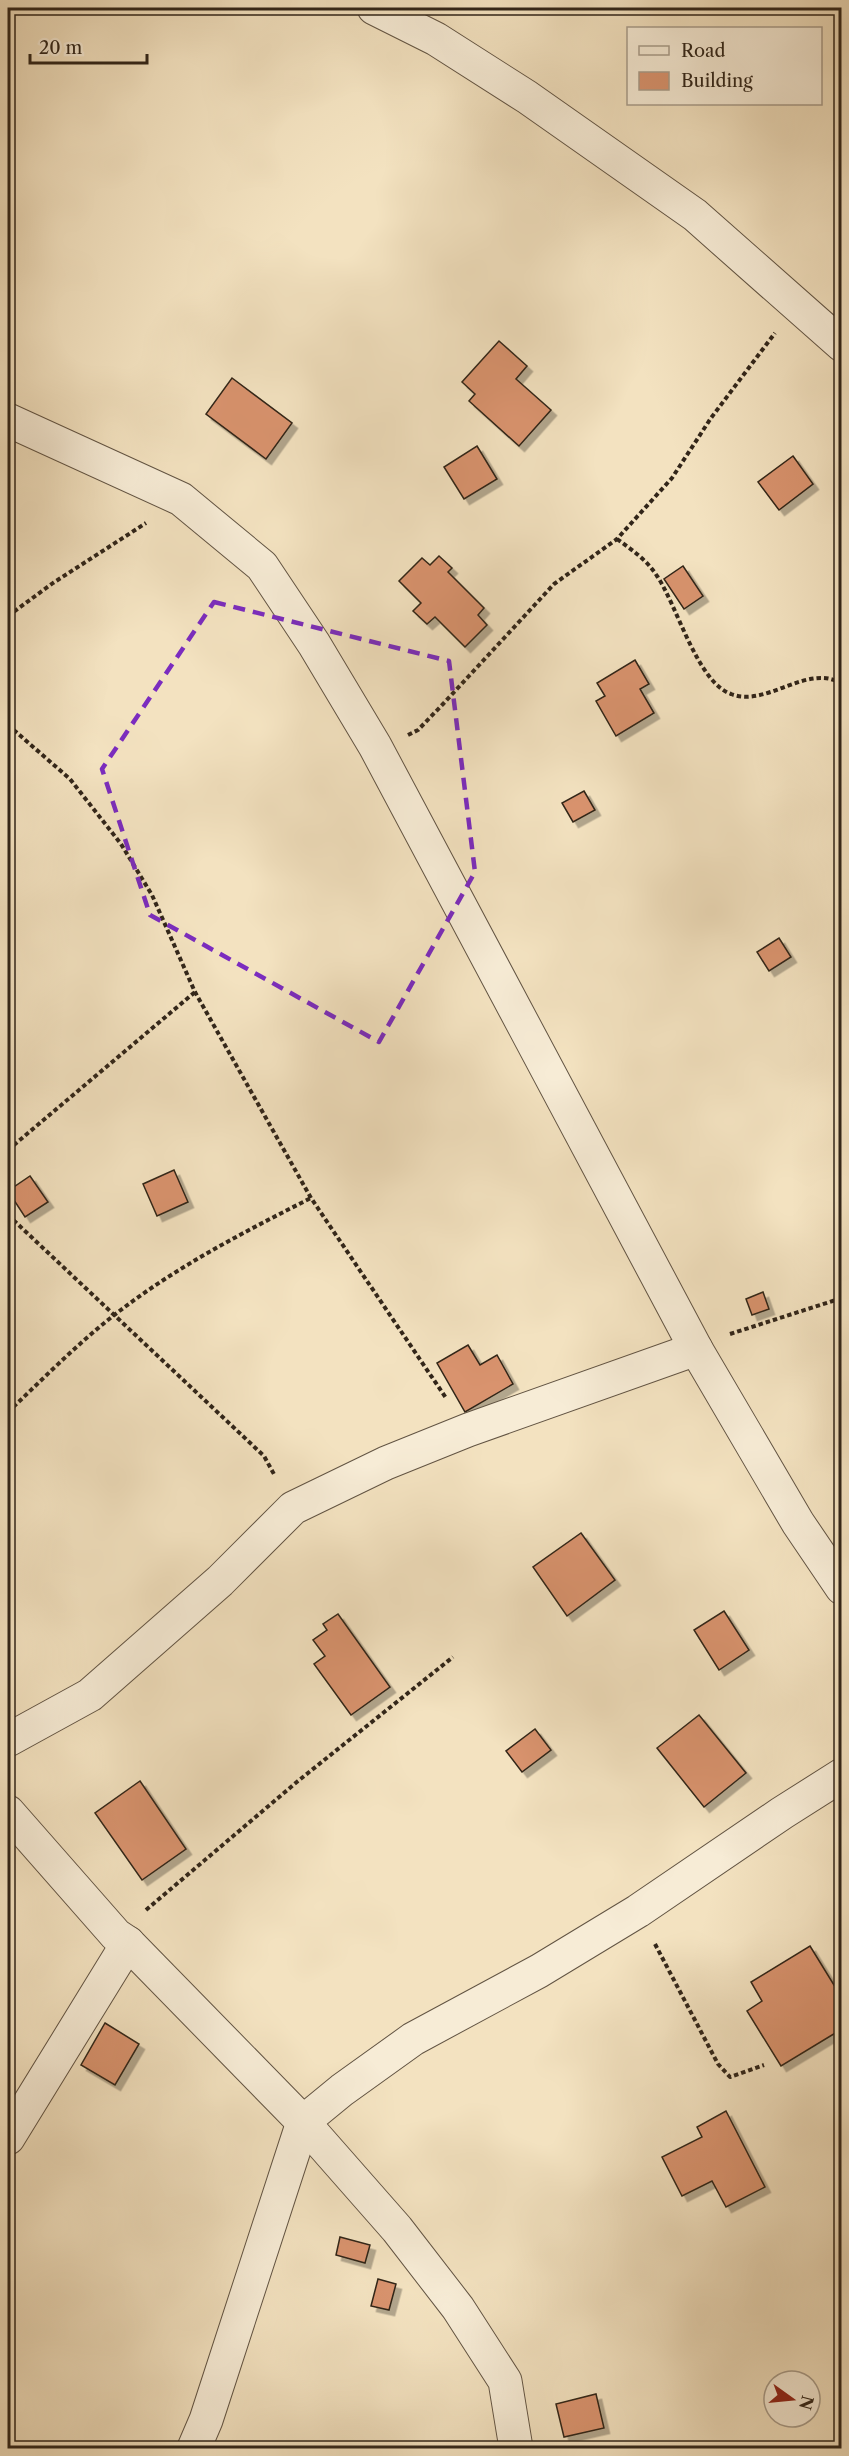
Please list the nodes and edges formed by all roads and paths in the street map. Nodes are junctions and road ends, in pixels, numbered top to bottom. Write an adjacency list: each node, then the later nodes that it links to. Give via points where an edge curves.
1 (374, 8): 2 (street, via 436,39 527,97 695,215)
2 (798, 304): 3 (street); 6 (path, via 711,418 672,478)
3 (842, 345)
4 (8, 420): 5 (street)
5 (181, 499): 7 (path); 10 (street, via 262,566 315,644)
6 (617, 539): 8 (path, via 642,557 657,576 713,682 731,694 750,697 819,677); 10 (path, via 554,584 418,730)
7 (8, 616)
8 (842, 684)
9 (8, 725): 11 (path, via 70,779 121,844 152,895)
10 (375, 746): 17 (street)
11 (195, 992): 12 (path); 13 (path)
12 (8, 1150)
13 (311, 1198): 16 (path, via 219,1245); 19 (path)
14 (8, 1215): 16 (path)
15 (842, 1298): 17 (path, via 736,1331)
16 (113, 1316): 18 (path); 20 (path, via 264,1456)
17 (696, 1349): 19 (street); 21 (street, via 798,1523)
18 (8, 1412)
19 (468, 1430): 20 (street, via 386,1463)
20 (293, 1508): 23 (street, via 220,1581 90,1695)
21 (842, 1588)
22 (453, 1657): 27 (path, via 298,1782)
23 (8, 1740)
24 (842, 1775): 26 (street)
25 (8, 1812): 27 (street)
26 (638, 1911): 28 (path, via 718,2064 730,2077); 29 (street, via 539,1971 413,2039)
27 (122, 1939): 29 (street); 30 (street)
28 (765, 2065)
29 (303, 2122): 31 (street); 32 (street, via 397,2229 458,2308 505,2381)
30 (8, 2138)
31 (194, 2448)
32 (516, 2448)

